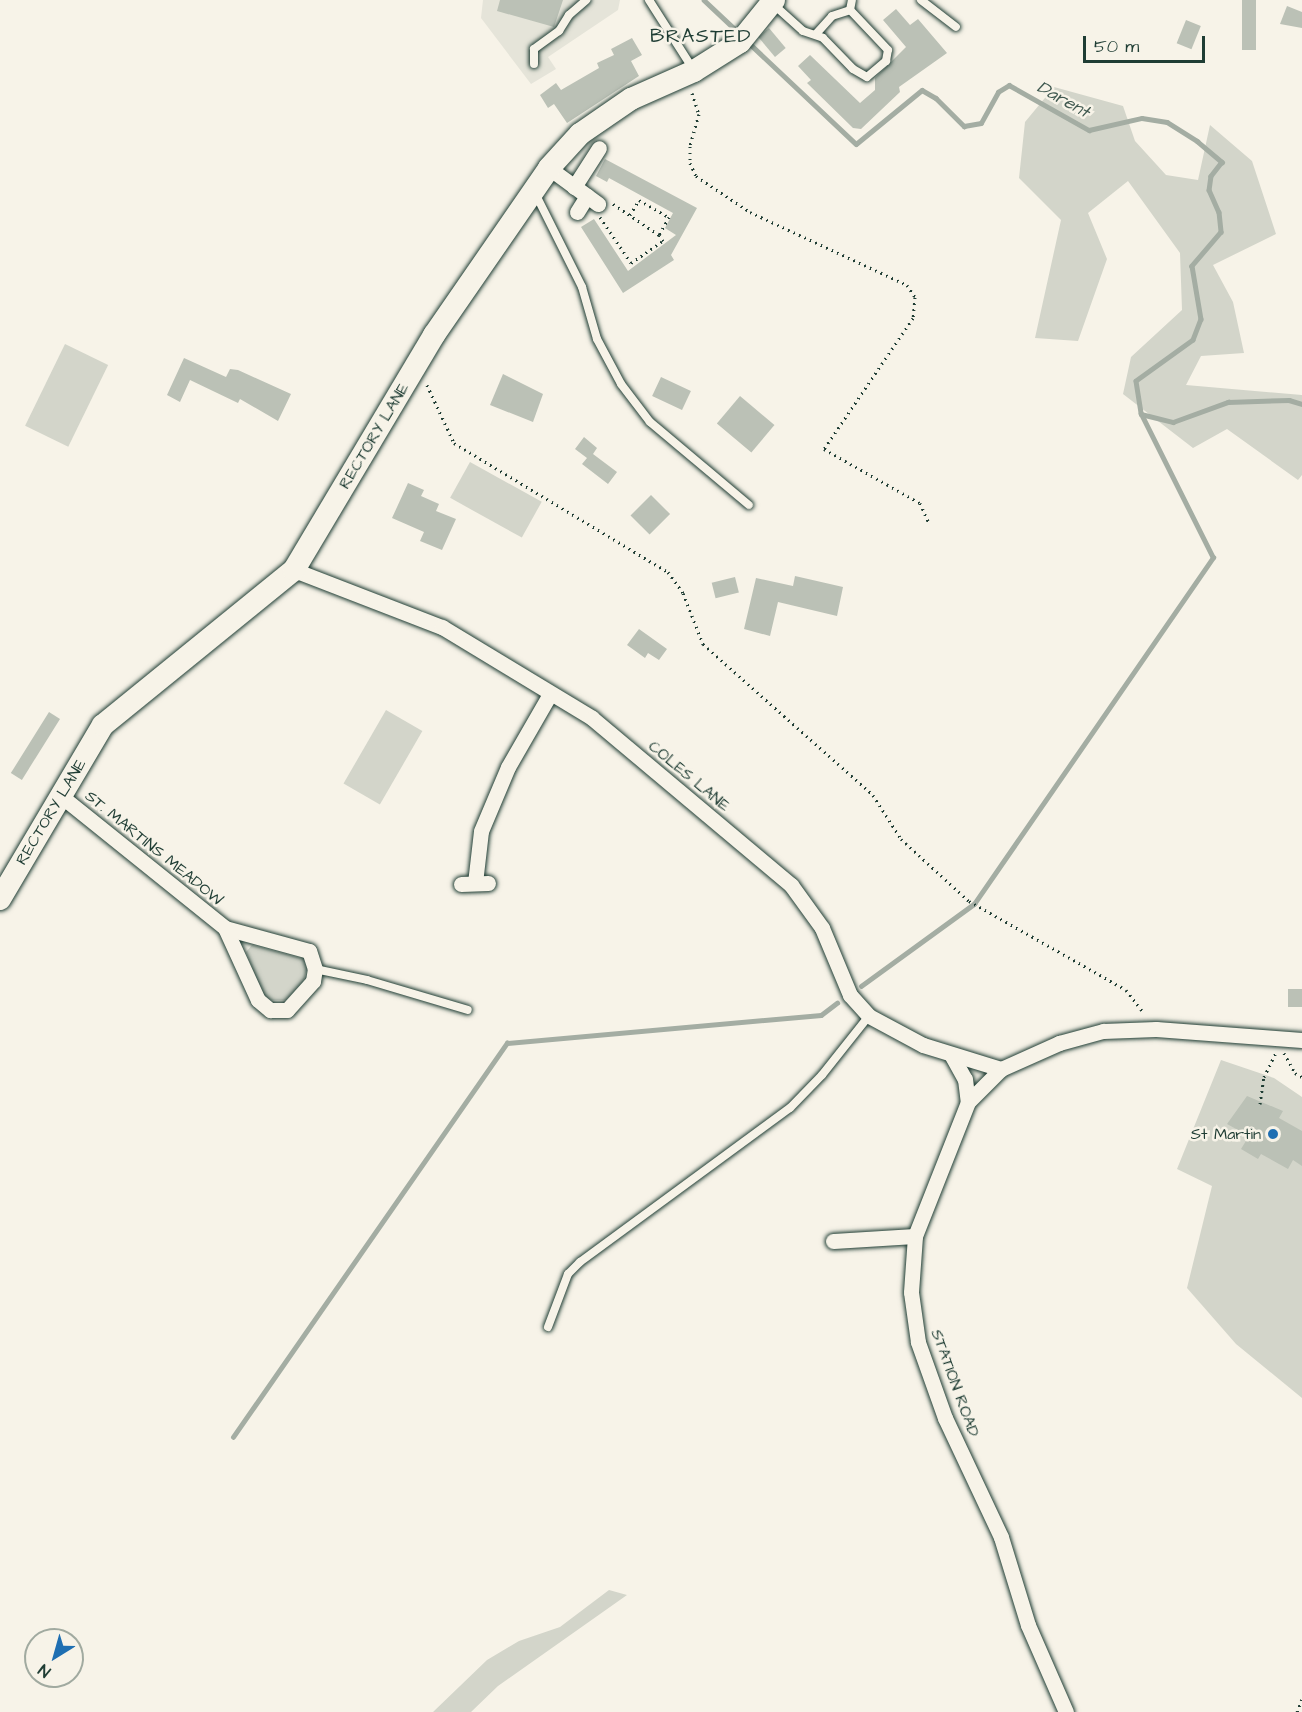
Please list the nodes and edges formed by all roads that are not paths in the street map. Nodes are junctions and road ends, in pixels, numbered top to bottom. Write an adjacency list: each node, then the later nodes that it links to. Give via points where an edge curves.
1 (586, 0): 9 (lane, via 559,31 534,49)
2 (649, 0): 10 (lane)
3 (852, 0): 6 (lane)
4 (921, 0): 7 (lane)
5 (773, 2): 8 (lane, via 803,31); 10 (street, RECTORY LANE, via 746,36)
6 (850, 10): 8 (lane, via 832,16); 8 (lane, via 888,50 889,57 867,77)
7 (956, 27)
8 (816, 34)
9 (534, 64)
10 (688, 73): 12 (street, RECTORY LANE, via 635,97 580,134)
11 (599, 148): 13 (street)
12 (549, 168): 13 (street); 14 (street, RECTORY LANE)
13 (574, 187): 15 (street, via 593,200)
14 (534, 191): 16 (lane, via 582,286 597,339 621,384 650,422); 17 (street, RECTORY LANE, via 480,264)
15 (577, 212)
16 (749, 505)
17 (294, 570): 18 (street, COLES LANE, via 442,627); 19 (street, RECTORY LANE, via 103,725)
18 (550, 694): 20 (street, via 508,768 481,831); 25 (street, COLES LANE, via 592,718 790,885 822,928 850,995)
19 (61, 796): 21 (street, RECTORY LANE); 22 (street, ST. MARTINS MEADOW)
20 (474, 883)
21 (0, 899)
22 (225, 928): 23 (street, ST. MARTINS MEADOW, via 309,951); 23 (street, ST. MARTINS MEADOW, via 258,1000 270,1010 287,1010 313,981)
23 (315, 969): 24 (lane)
24 (468, 1010)
25 (869, 1016): 27 (street, COLES LANE); 32 (lane, via 822,1076 790,1108 580,1262 568,1274)
26 (1302, 1040): 28 (street, via 1156,1029 1102,1031 1059,1043)
27 (952, 1056): 28 (street, COLES LANE); 29 (street, via 965,1079)
28 (1001, 1069): 29 (street, STATION ROAD)
29 (968, 1102): 30 (street, STATION ROAD)
30 (915, 1236): 31 (street); 33 (street, STATION ROAD, via 910,1292 918,1342 945,1418 1001,1537 1028,1625)
31 (833, 1241)
32 (548, 1327)
33 (1066, 1712)

